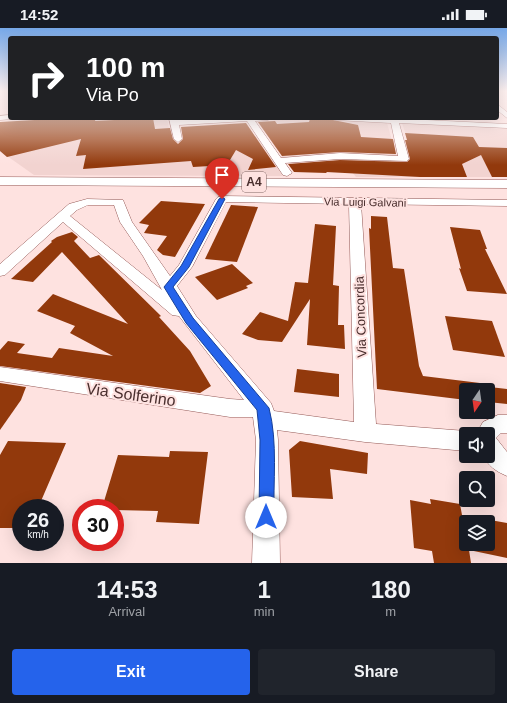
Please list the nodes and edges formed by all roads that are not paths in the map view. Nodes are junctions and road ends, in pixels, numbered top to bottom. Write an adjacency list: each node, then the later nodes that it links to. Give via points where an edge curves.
1 (199, 120): 4 (street)
2 (250, 120): 7 (street)
3 (394, 120): 5 (street); 7 (street, via 404,159 340,156)
4 (174, 121): 6 (street)
5 (507, 126)
6 (178, 139)
7 (278, 161): 8 (street)
8 (287, 173)
9 (0, 181): 10 (highway, A4)
10 (507, 184)
11 (0, 191): 12 (highway, A4)
12 (507, 194)
13 (355, 202): 14 (street, Via Luigi Galvani); 16 (street, Via Luigi Galvani, via 222,199); 25 (street, Via Concordia)
14 (507, 203)
15 (63, 216): 17 (street, via 73,207 86,202 119,202 126,222); 18 (street); 20 (street)
16 (188, 260): 17 (street, via 169,268); 19 (street)
17 (155, 266): 19 (street)
18 (0, 272)
19 (168, 287): 20 (street)
20 (190, 320): 22 (street)
21 (0, 374): 22 (street, Via Solferino)
22 (264, 414): 25 (street, Via Solferino); 29 (street, via 267,440)
23 (507, 424): 24 (street)
24 (492, 427)
25 (365, 433): 26 (street, Via Solferino)
26 (459, 440)
27 (495, 455): 28 (street)
28 (507, 465)
29 (266, 563)

